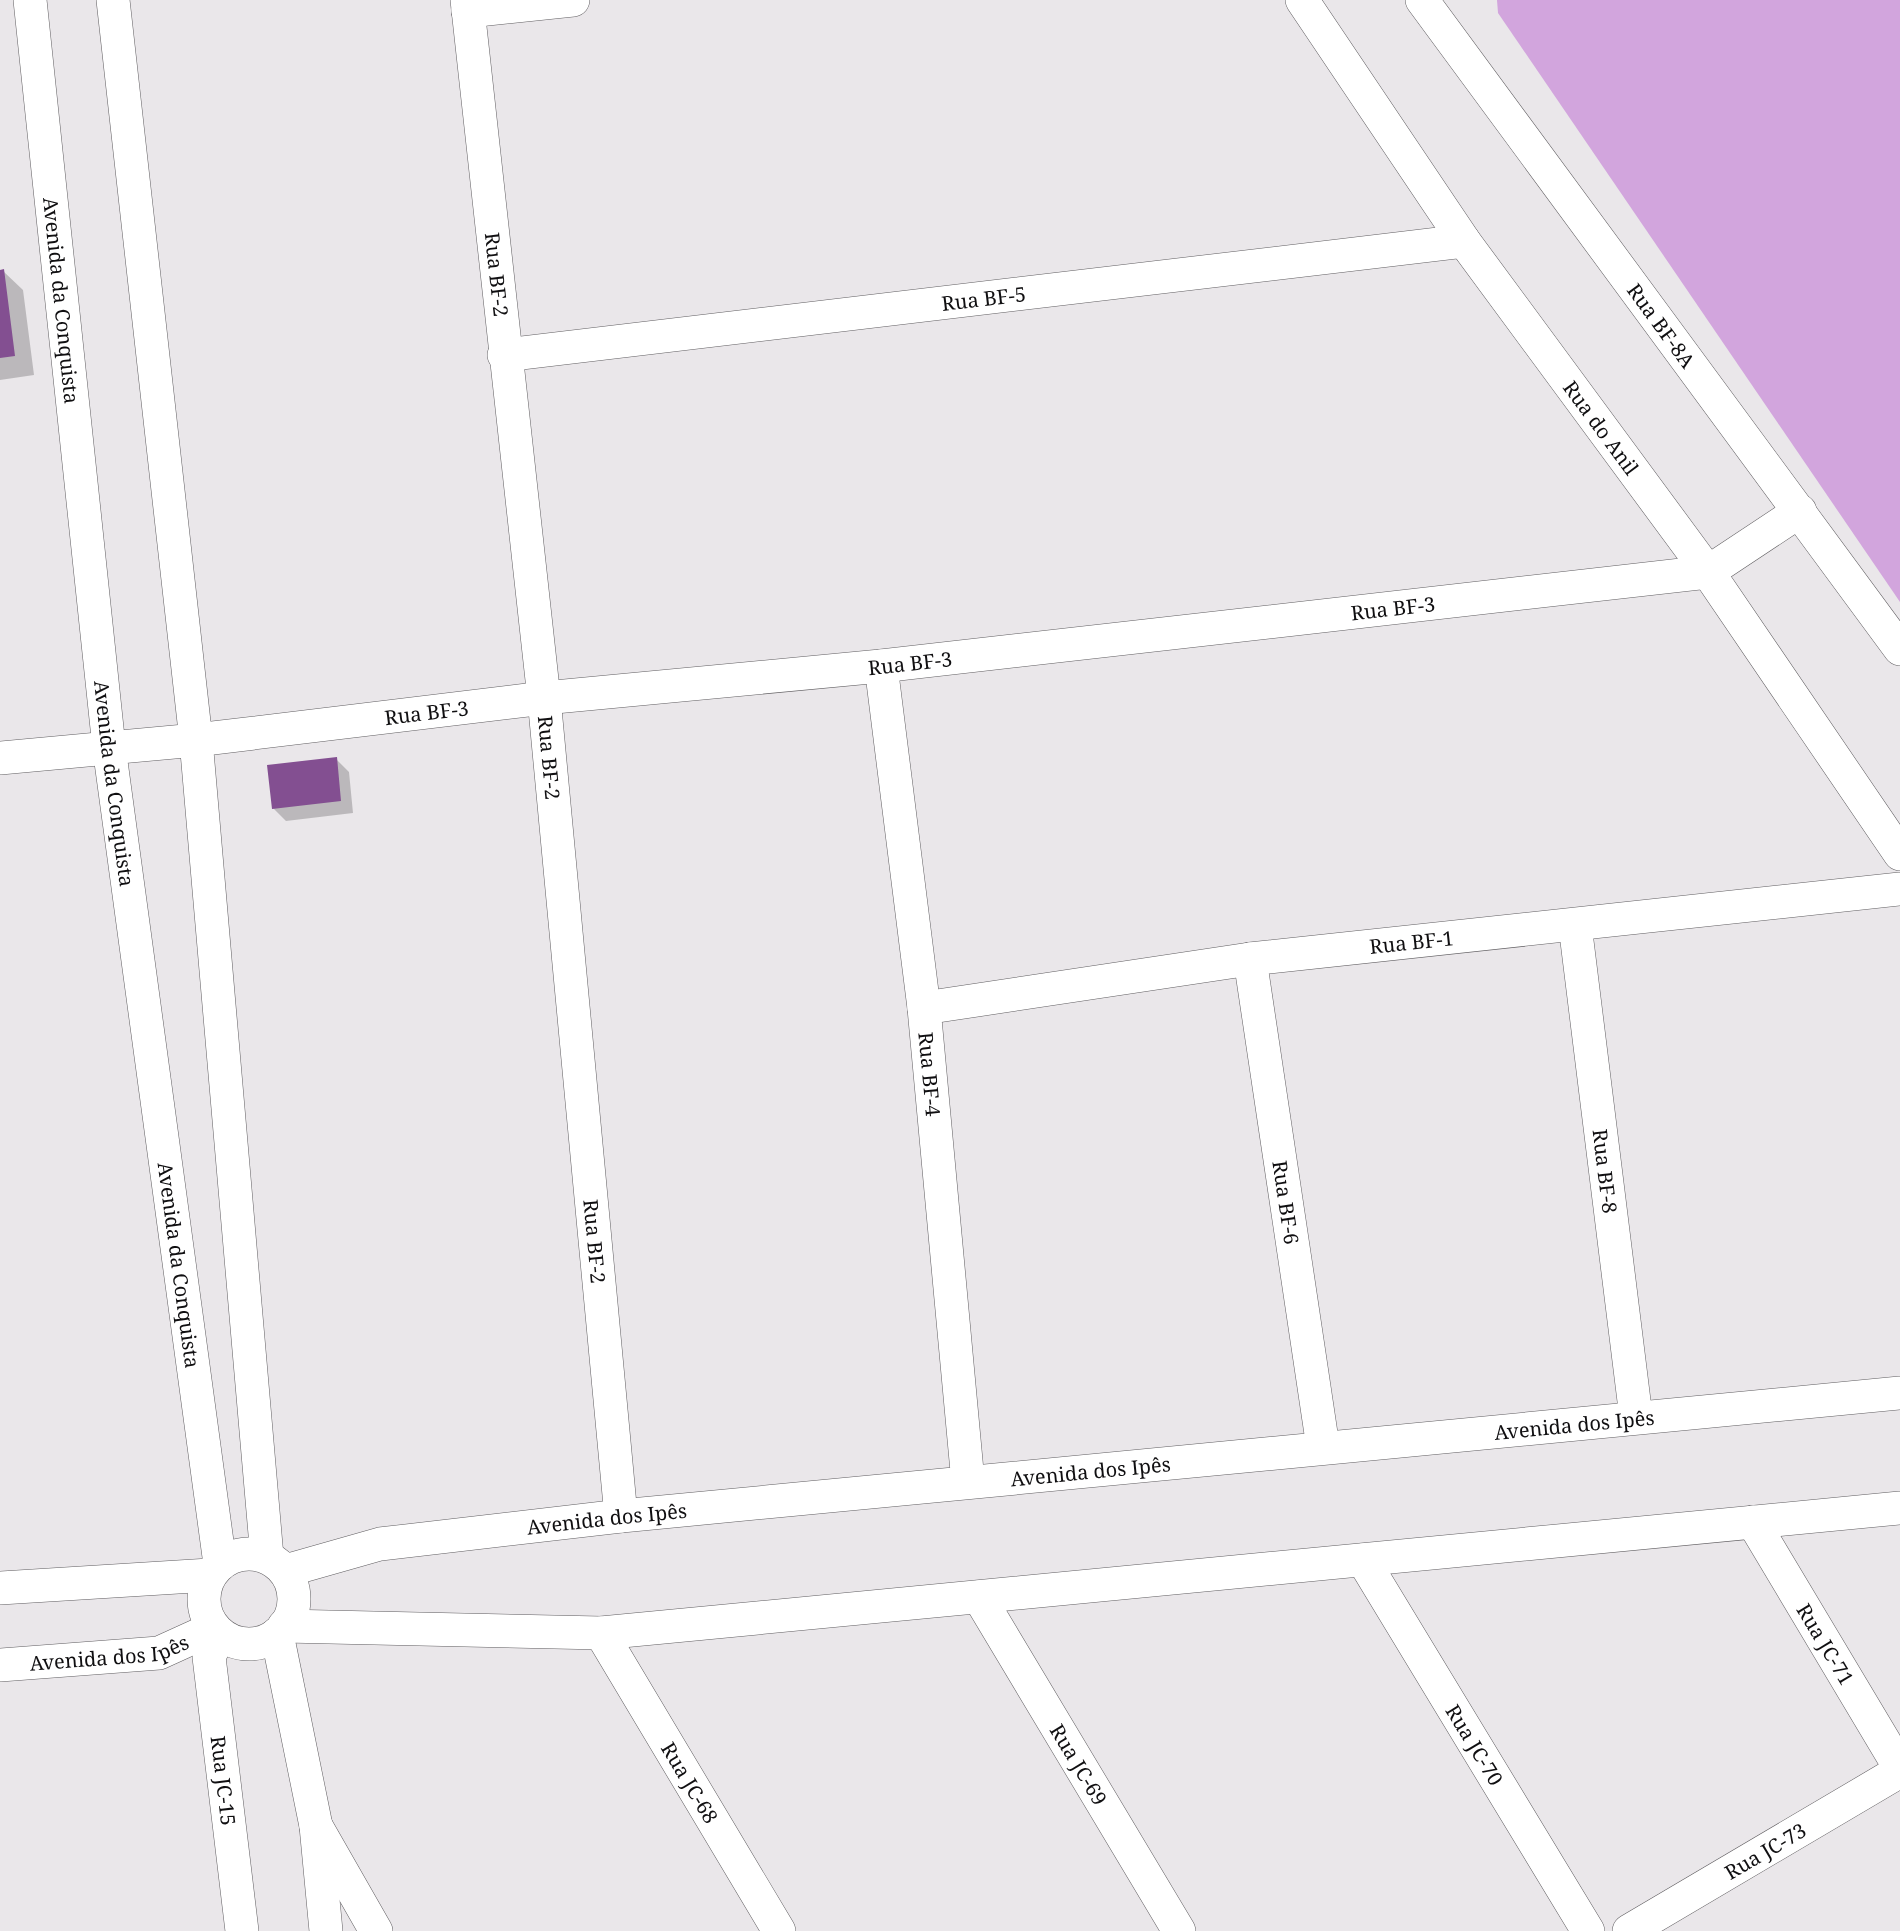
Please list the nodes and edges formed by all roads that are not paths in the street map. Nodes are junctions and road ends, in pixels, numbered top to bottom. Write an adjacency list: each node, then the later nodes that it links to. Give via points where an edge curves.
1 (30, 0): 15 (street, Avenida da Conquista)
2 (113, 0): 14 (street)
3 (573, 0): 6 (street)
4 (1302, 0): 7 (street, Rua do Anil)
5 (1422, 0): 9 (street, Rua BF-8A)
6 (467, 6): 8 (street, Rua BF-2)
7 (1464, 241): 8 (street, Rua BF-5); 10 (street, Rua do Anil)
8 (504, 355): 13 (street, Rua BF-2)
9 (1800, 511): 10 (street, Rua BF-3); 11 (street, Rua BF-8A)
10 (1708, 572): 12 (street, Rua BF-3); 17 (street, Rua do Anil)
11 (1900, 649)
12 (881, 666): 13 (street, Rua BF-3); 21 (street, Rua BF-4)
13 (544, 698): 14 (street, Rua BF-3); 27 (street, Rua BF-2)
14 (196, 740): 15 (street, Rua BF-3); 30 (street)
15 (109, 747): 16 (street, Rua BF-3); 31 (street, Avenida da Conquista)
16 (0, 758)
17 (1900, 854)
18 (1900, 889): 19 (street, Rua BF-1)
19 (1575, 925): 20 (street, Rua BF-1); 23 (street, Rua BF-8)
20 (1250, 959): 21 (street, Rua BF-1); 24 (street, Rua BF-6)
21 (924, 1008): 25 (street, Rua BF-4)
22 (1900, 1392): 23 (street, Avenida dos Ipês)
23 (1636, 1417): 24 (street, Avenida dos Ipês)
24 (1323, 1447): 25 (street, Avenida dos Ipês)
25 (968, 1482): 27 (street, Avenida dos Ipês)
26 (1900, 1508): 28 (street)
27 (621, 1516): 30 (street, Avenida dos Ipês, via 380,1544)
28 (1753, 1521): 29 (street); 38 (street, Rua JC-71)
29 (1363, 1560): 33 (street); 45 (street, Rua JC-70)
30 (276, 1564): 31 (street, via 249,1554 233,1556); 34 (street, via 292,1585 294,1599 292,1613)
31 (215, 1570): 32 (street); 35 (street, via 204,1593 205,1611)
32 (0, 1588)
33 (979, 1597): 36 (street); 44 (street, Rua JC-69)
34 (281, 1630): 35 (street, via 259,1643 239,1643); 36 (street); 39 (street)
35 (217, 1631): 37 (street, Avenida dos Ipês, via 159,1653); 40 (street, Rua JC-15, via 209,1657)
36 (601, 1633): 43 (street, Rua JC-68)
37 (0, 1665)
38 (1900, 1770): 46 (street, Rua JC-73)
39 (316, 1826): 41 (street); 42 (street)
40 (242, 1931)
41 (327, 1931)
42 (376, 1931)
43 (779, 1931)
44 (1179, 1931)
45 (1588, 1931)
46 (1629, 1931)

